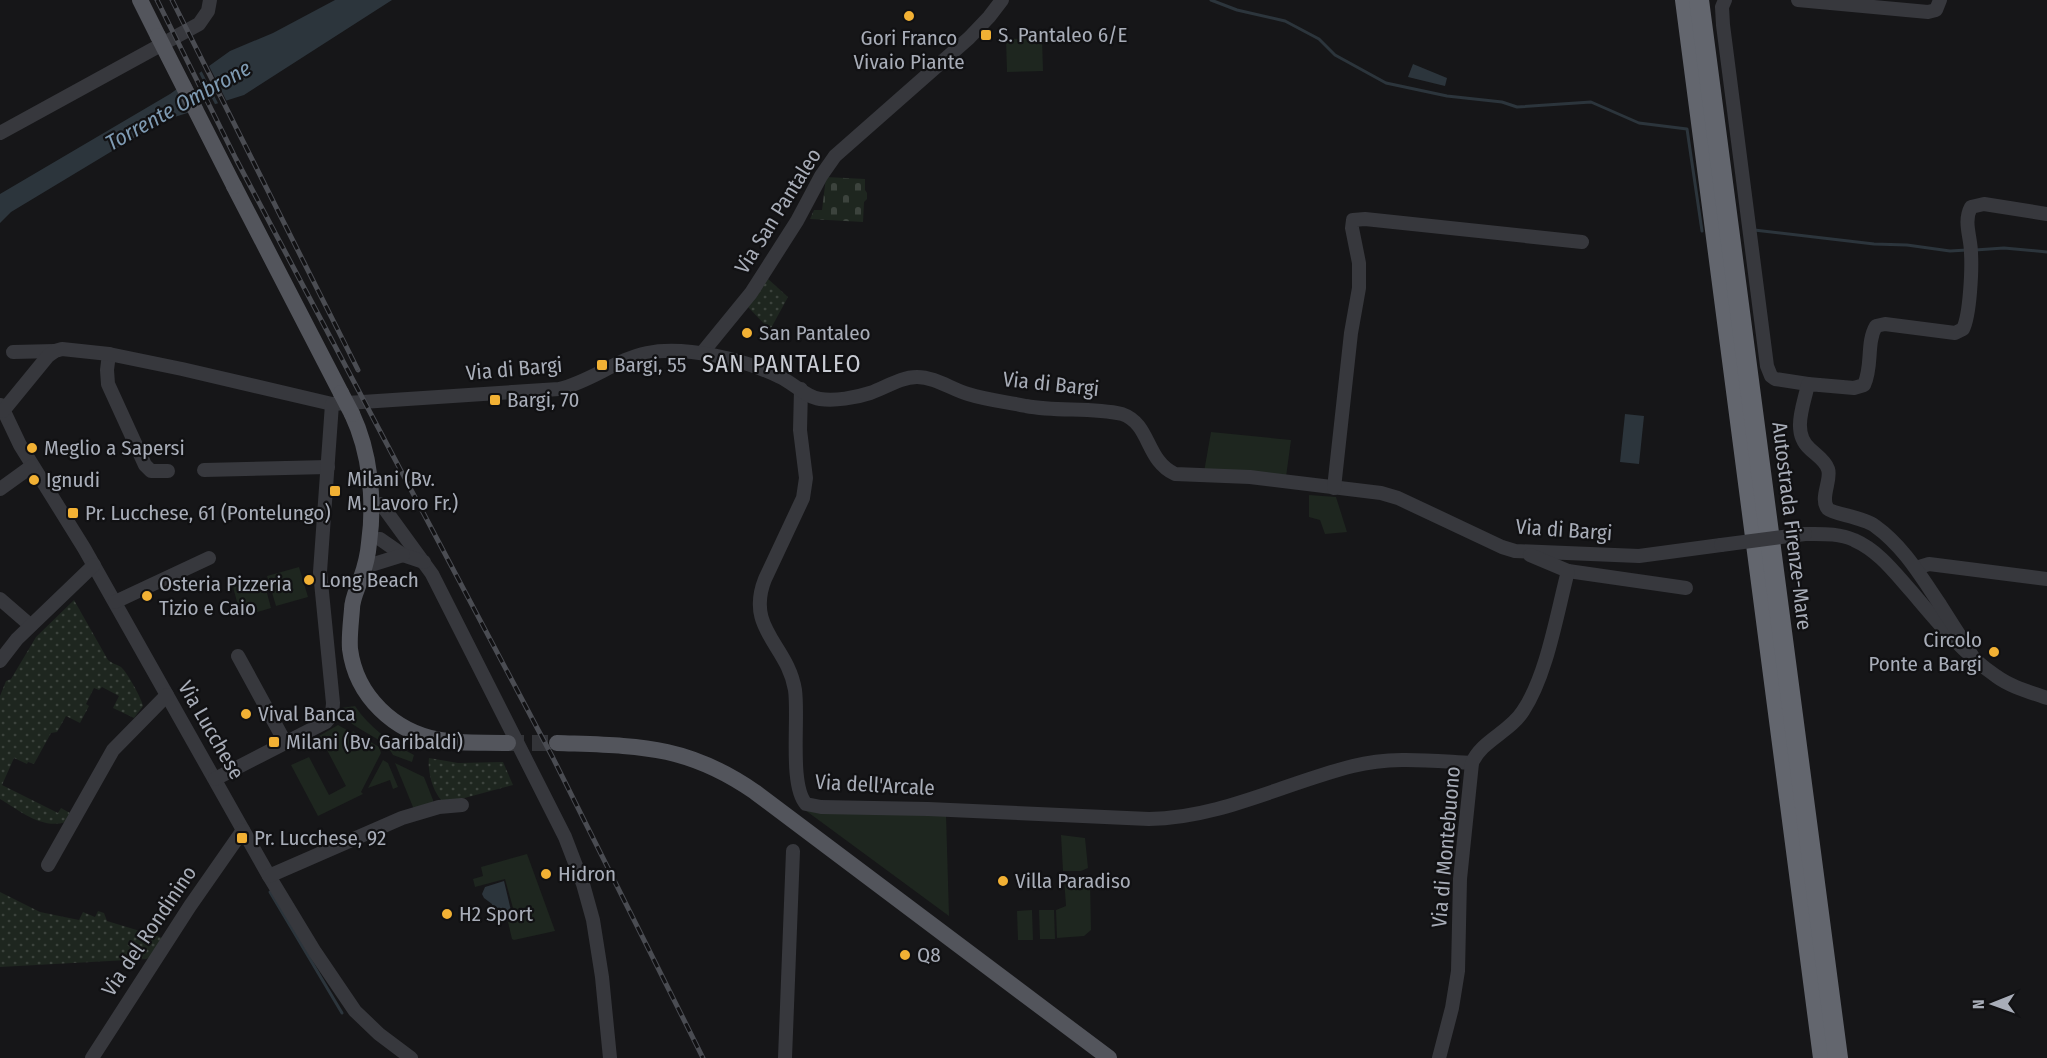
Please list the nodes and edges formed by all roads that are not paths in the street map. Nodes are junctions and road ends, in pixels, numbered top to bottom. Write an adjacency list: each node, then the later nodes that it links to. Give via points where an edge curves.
1 (140, 0): 18 (main road, bridge)
2 (210, 0): 9 (street, via 205,17 195,26)
3 (1002, 0): 14 (street, Via San Pantaleo, via 969,38 835,156 752,293)
4 (1685, 0): 67 (highway, Autostrada Firenze-Mare)
5 (1699, 0): 68 (highway, Autostrada Firenze-Mare)
6 (1725, 0): 16 (street, via 1723,25 1767,366 1775,379)
7 (1798, 0): 8 (street, via 1928,12 1936,10)
8 (1940, 0)
9 (0, 133)
10 (2047, 214): 16 (street, via 1982,204 1971,207 1969,300 1962,331 1878,324 1872,333 1869,373 1862,387)
11 (1582, 242): 25 (street, via 1353,220 1359,288)
12 (55, 351): 13 (street, Via di Bargi); 15 (street, Via di Bargi); 19 (street)
13 (13, 352)
14 (702, 353): 17 (street, Via di Bargi, via 765,370); 18 (street, Via di Bargi, via 643,353 578,384 559,388)
15 (109, 354): 18 (street, Via di Bargi); 24 (street, via 108,384 145,465 151,471)
16 (1808, 384): 36 (street, via 1799,430 1805,444 1828,468 1827,507 1874,525)
17 (801, 389): 25 (street, Via di Bargi, via 820,399 846,398 918,377 971,395 1030,407 1122,414 1132,418 1154,456 1175,474 1250,477); 52 (street, Via dell'Arcale, via 806,487 760,591 759,605 761,619 793,681 800,795 806,804 1175,818 1361,765 1395,760)
18 (336, 398): 20 (main road, bridge); 22 (street)
19 (2, 407): 21 (street, Via Lucchese)
20 (355, 420): 27 (main road, via 376,461); 28 (main road)
21 (32, 466): 26 (street); 35 (street, Via Lucchese)
22 (328, 466): 23 (street); 49 (street, via 320,572 333,711 326,722)
23 (204, 470)
24 (168, 471)
25 (1334, 488): 30 (street, Via di Bargi, via 1389,495 1502,547)
26 (0, 489)
27 (381, 504): 28 (main road); 29 (street)
28 (377, 534): 29 (street, via 393,531); 31 (street); 34 (main road); 42 (main road, via 353,601)
29 (404, 536): 33 (street)
30 (1522, 552): 37 (street); 45 (street, Via di Bargi, bridge, via 1639,556 1805,534 1838,535 1854,540 1886,563)
31 (403, 555): 33 (street); 34 (street)
32 (209, 558): 41 (street)
33 (424, 562): 59 (street, via 555,815 578,869 599,955)
34 (374, 564): 42 (main road)
35 (94, 565): 41 (street, Via Lucchese); 43 (street)
36 (1916, 568): 38 (street, via 1929,564); 45 (street)
37 (1568, 571): 39 (street); 52 (street, Via di Montebuono, via 1550,641 1527,705 1512,724 1478,752)
38 (2047, 579)
39 (1686, 588)
40 (0, 599): 43 (street)
41 (115, 602): 47 (street, Via Lucchese)
42 (352, 615): 50 (main road, via 350,647 357,674 375,704 391,719 410,731 439,740)
43 (30, 625): 46 (street)
44 (238, 656): 49 (street)
45 (1973, 657): 48 (street, Via di Bargi, via 2003,680)
46 (0, 661)
47 (167, 696): 53 (street, Via Lucchese); 57 (street, via 107,758)
48 (2047, 698)
49 (285, 742): 53 (street)
50 (508, 743)
51 (557, 743): 65 (main road, via 658,750 725,772)
52 (1472, 763): 66 (street, Via di Montebuono, via 1460,879 1458,971)
53 (216, 779): 55 (street, Via Lucchese)
54 (462, 805): 58 (street, via 402,818)
55 (243, 830): 58 (street, Via Lucchese); 60 (street, Via del Rondinino)
56 (793, 850): 64 (street)
57 (48, 866)
58 (269, 876): 61 (street, Via Lucchese, via 345,999 379,1034)
59 (607, 1028): 62 (street); 63 (street)
60 (92, 1058)
61 (411, 1058)
62 (604, 1058)
63 (610, 1058)
64 (784, 1058)
65 (1110, 1058)
66 (1439, 1058)
67 (1823, 1058)
68 (1838, 1058)

